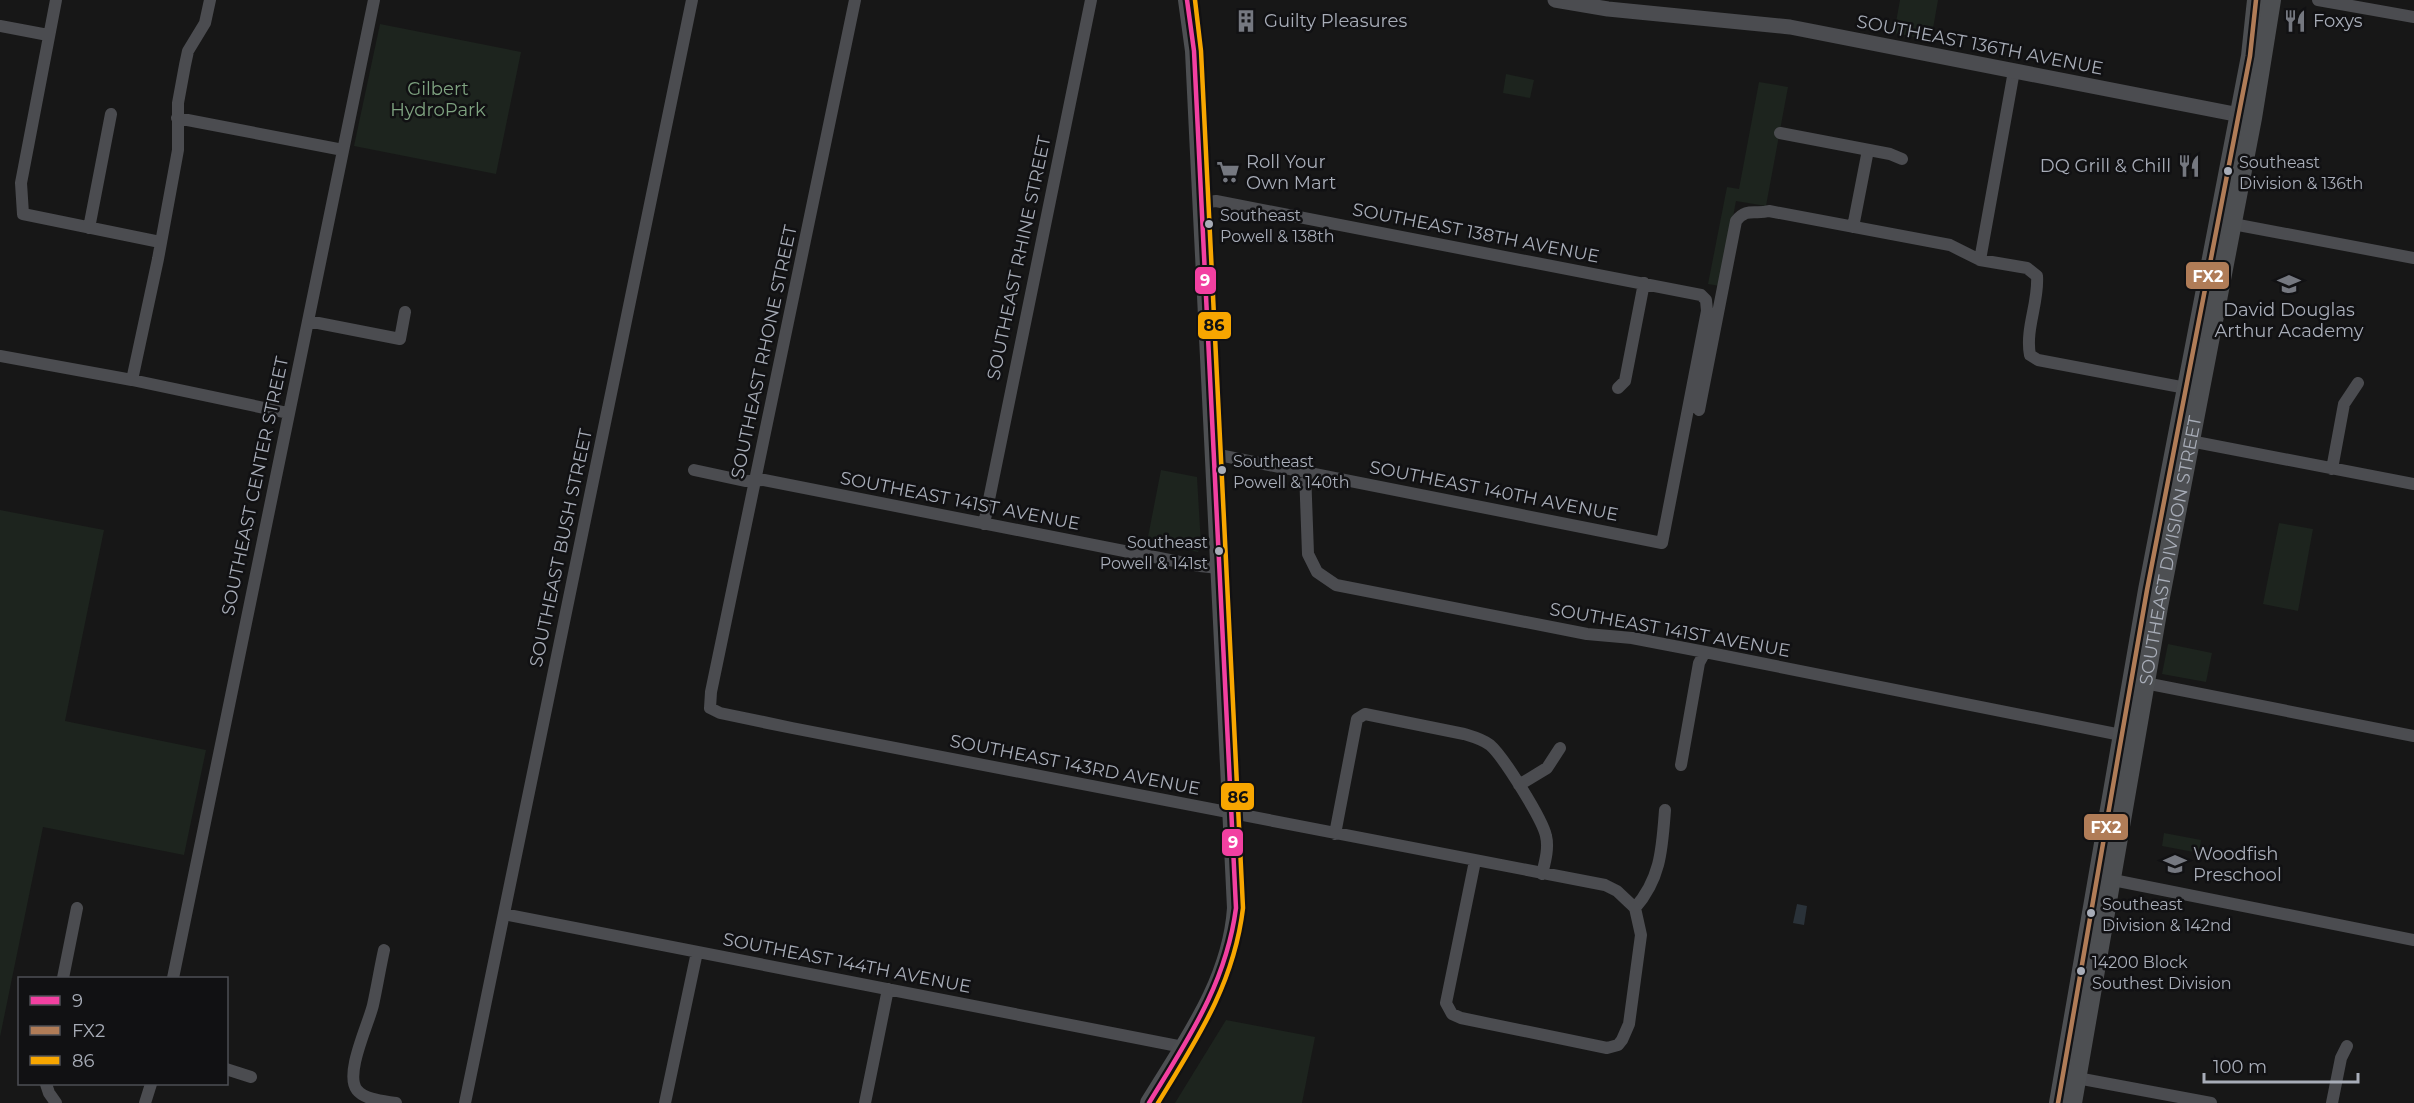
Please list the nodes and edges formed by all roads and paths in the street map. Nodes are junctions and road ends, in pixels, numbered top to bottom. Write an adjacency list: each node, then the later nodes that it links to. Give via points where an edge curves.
1 (56, 0): 16 (street)
2 (210, 0): 20 (street, via 205,23 188,51)
3 (374, 0): 22 (street, SOUTHEAST CENTER STREET)
4 (692, 0): 69 (street, SOUTHEAST BUSH STREET)
5 (855, 0): 47 (street, SOUTHEAST RHONE STREET)
6 (1091, 0): 49 (street, SOUTHEAST RHINE STREET)
7 (1187, 0): 15 (main road)
8 (1197, 0): 15 (main road)
9 (1555, 0): 17 (street, SOUTHEAST 136TH AVENUE, via 1783,26)
10 (2256, 0): 19 (main road, SOUTHEAST DIVISION STREET)
11 (2272, 0): 19 (main road, SOUTHEAST DIVISION STREET)
12 (2318, 0): 13 (street)
13 (2414, 17)
14 (0, 26): 16 (street)
15 (1193, 33): 25 (main road)
16 (48, 35): 28 (street, via 21,183 23,214)
17 (2014, 71): 19 (street, SOUTHEAST 136TH AVENUE); 31 (street)
18 (111, 114): 28 (street)
19 (2245, 116): 26 (main road, SOUTHEAST DIVISION STREET); 39 (main road, SOUTHEAST DIVISION STREET)
20 (177, 118): 22 (street); 29 (street, via 178,150)
21 (1780, 133): 23 (street)
22 (343, 150): 34 (street, SOUTHEAST CENTER STREET)
23 (1868, 150): 24 (street); 27 (street)
24 (1902, 159)
25 (1201, 203): 32 (street, SOUTHEAST 138TH AVENUE, via 1216,201); 43 (main road)
26 (2232, 224): 30 (street); 42 (main road, SOUTHEAST DIVISION STREET)
27 (1853, 227): 31 (street, via 1950,245); 40 (street, via 1769,211 1749,210 1736,221)
28 (89, 228): 29 (street)
29 (160, 242): 36 (street)
30 (2414, 258)
31 (1980, 260): 39 (street, via 2027,268 2037,276 2028,344 2030,355 2038,360)
32 (1644, 283): 38 (street, via 1625,381); 50 (street, SOUTHEAST 138TH AVENUE, via 1701,295 1707,311)
33 (405, 312): 34 (street, via 400,339)
34 (308, 321): 41 (street, SOUTHEAST CENTER STREET)
35 (0, 356): 36 (street)
36 (132, 380): 41 (street)
37 (2358, 383): 44 (street, via 2344,404)
38 (1618, 388)
39 (2186, 388): 42 (main road, SOUTHEAST DIVISION STREET)
40 (1699, 410)
41 (288, 413): 74 (street, SOUTHEAST CENTER STREET)
42 (2183, 440): 44 (street); 52 (main road, SOUTHEAST DIVISION STREET); 54 (main road, SOUTHEAST DIVISION STREET)
43 (1214, 454): 46 (street, SOUTHEAST 140TH AVENUE); 51 (main road)
44 (2332, 468): 48 (street)
45 (694, 470): 47 (street, SOUTHEAST 141ST AVENUE)
46 (1305, 471): 50 (street, SOUTHEAST 140TH AVENUE); 53 (street, SOUTHEAST 141ST AVENUE, via 1308,554 1317,572 1336,585 1587,634)
47 (756, 480): 49 (street, SOUTHEAST 141ST AVENUE); 55 (street, SOUTHEAST RHONE STREET, via 711,692)
48 (2414, 484)
49 (984, 524): 51 (street, SOUTHEAST 141ST AVENUE)
50 (1662, 543)
51 (1219, 568): 62 (main road)
52 (2139, 631): 54 (main road, via 2143,647 2138,675); 57 (main road, SOUTHEAST DIVISION STREET)
53 (1705, 652): 57 (street, SOUTHEAST 141ST AVENUE); 59 (street, via 1699,663)
54 (2145, 683): 56 (street); 57 (main road, SOUTHEAST DIVISION STREET)
55 (713, 711): 62 (street, SOUTHEAST 143RD AVENUE)
56 (2414, 736)
57 (2128, 738): 66 (main road, SOUTHEAST DIVISION STREET); 76 (main road, SOUTHEAST DIVISION STREET)
58 (1560, 748): 60 (street, via 1546,768)
59 (1681, 765)
60 (1519, 785): 63 (street, via 1491,747 1479,738 1365,714 1357,719); 65 (street, via 1546,836)
61 (1665, 810): 68 (street, via 1656,874 1648,893)
62 (1232, 815): 63 (street, SOUTHEAST 143RD AVENUE); 78 (main road, via 1236,908 1230,949 1213,995)
63 (1335, 834): 64 (street, SOUTHEAST 143RD AVENUE)
64 (1475, 861): 65 (street, SOUTHEAST 143RD AVENUE); 68 (street, via 1446,1003 1452,1014 1461,1018 1613,1047 1622,1040 1629,1023 1641,935)
65 (1542, 873): 68 (street, SOUTHEAST 143RD AVENUE, via 1605,885)
66 (2113, 880): 70 (street); 81 (main road, SOUTHEAST DIVISION STREET)
67 (76, 908): 73 (street)
68 (1635, 908)
69 (504, 914): 72 (street, SOUTHEAST 144TH AVENUE); 87 (street, SOUTHEAST BUSH STREET)
70 (2414, 940)
71 (384, 950): 86 (street, via 353,1082 362,1094)
72 (697, 952): 75 (street, SOUTHEAST 144TH AVENUE); 88 (street)
73 (63, 977)
74 (173, 977)
75 (888, 989): 78 (street, SOUTHEAST 144TH AVENUE); 89 (street)
76 (2071, 1028): 81 (main road, via 2072,1067); 91 (main road, SOUTHEAST DIVISION STREET)
77 (2347, 1046): 94 (street)
78 (1183, 1047): 90 (main road)
79 (228, 1070): 80 (street)
80 (251, 1077)
81 (2077, 1078): 92 (main road, SOUTHEAST DIVISION STREET); 93 (street)
82 (47, 1085): 84 (street)
83 (150, 1085): 85 (street)
84 (56, 1103)
85 (145, 1103)
86 (396, 1103)
87 (465, 1103)
88 (665, 1103)
89 (865, 1103)
90 (1149, 1103)
91 (2058, 1103)
92 (2073, 1103)
93 (2211, 1103)
94 (2332, 1103)

